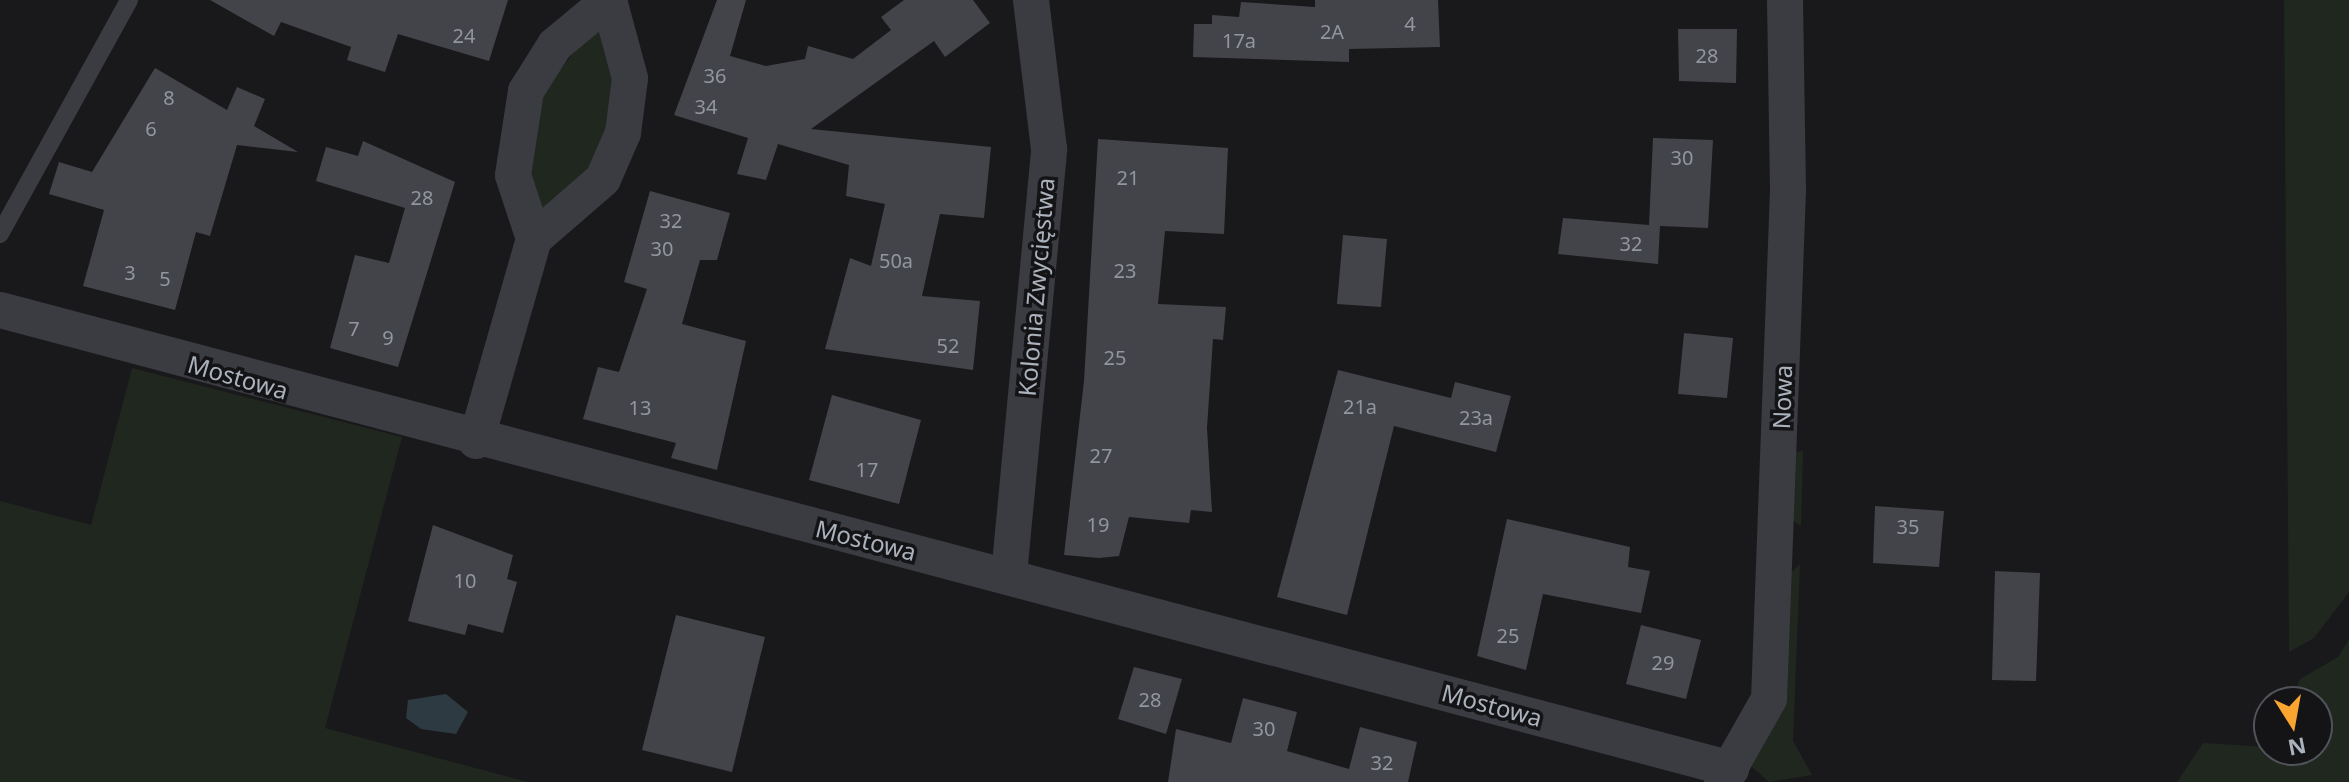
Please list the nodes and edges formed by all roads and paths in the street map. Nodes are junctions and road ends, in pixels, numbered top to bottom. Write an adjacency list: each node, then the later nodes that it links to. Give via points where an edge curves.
1 (129, 0): 5 (lane)
2 (1031, 0): 9 (street, Kolonia Zwycięstwa, via 1049,149)
3 (1785, 0): 10 (street, Nowa, via 1788,191 1769,699)
4 (609, 1): 6 (street, via 546,54 521,106 513,175); 6 (street, via 630,78 620,144 603,179)
5 (0, 234)
6 (534, 239): 8 (street)
7 (0, 310): 8 (street, Mostowa)
8 (476, 441): 9 (street, Mostowa)
9 (1009, 575): 10 (street, Mostowa)
10 (1727, 776)

